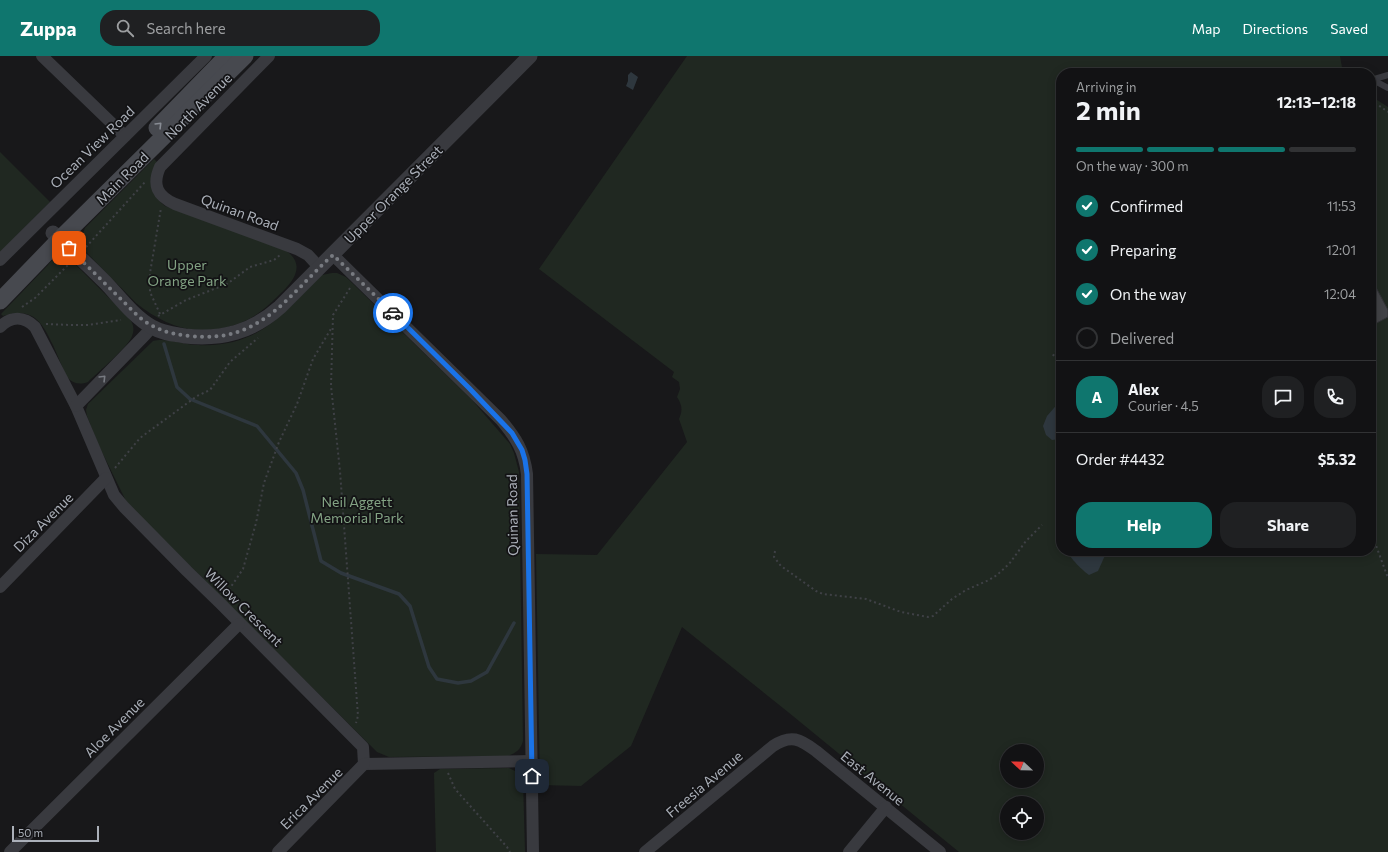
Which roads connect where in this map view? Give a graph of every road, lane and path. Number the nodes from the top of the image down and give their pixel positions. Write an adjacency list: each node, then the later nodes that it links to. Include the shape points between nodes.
1 (42, 56): 13 (street)
2 (206, 56): 13 (street, Ocean View Road)
3 (227, 56): 15 (main road, Main Road, one-way to 3)
4 (245, 56): 15 (main road, Main Road)
5 (269, 56): 14 (street, North Avenue, via 160,167 156,181)
6 (530, 56): 17 (street, Upper Orange Street)
7 (1388, 75): 8 (lane)
8 (1376, 79)
9 (1376, 82): 10 (lane)
10 (1388, 88)
11 (1376, 104): 12 (path)
12 (1388, 112)
13 (126, 136): 18 (street, Ocean View Road)
14 (161, 195): 16 (street, Quinan Road, via 181,206); 24 (path, via 150,273 150,292)
15 (56, 236): 21 (main road, Main Road); 22 (main road, Main Road); 23 (street, Upper Orange Street)
16 (290, 246): 19 (street, Quinan Road, via 308,255); 24 (path, via 274,260 250,268 227,284 186,300)
17 (333, 255): 19 (street, Upper Orange Street); 20 (street, Quinan Road)
18 (0, 260)
19 (319, 267): 24 (street, Upper Orange Street, via 272,314 244,330 221,336 195,337 168,333)
20 (355, 276): 25 (path, via 333,315); 42 (street, Quinan Road, via 501,420 522,450 527,474)
21 (0, 285)
22 (0, 301)
23 (134, 312): 24 (street, Upper Orange Street); 27 (path, via 127,320 88,325 47,323)
24 (156, 320): 31 (street, one-way to 24, via 145,335)
25 (333, 326): 38 (path, via 313,359 297,404 279,442 264,483 243,570); 40 (path, via 331,386 358,716)
26 (0, 327): 27 (street, Willow Crescent, via 9,320 19,318)
27 (35, 327): 31 (street, Willow Crescent)
28 (260, 336): 32 (path, via 230,362 210,390 197,396 140,438)
29 (1056, 351): 30 (path)
30 (1053, 356)
31 (76, 406): 32 (street, Willow Crescent)
32 (106, 478): 37 (street, Diza Avenue); 38 (street, Willow Crescent, via 124,508)
33 (1042, 525): 35 (path, via 997,575 966,590 933,616 928,617 900,612 866,599 823,594 782,566 774,557)
34 (1376, 546): 36 (path)
35 (775, 552)
36 (1388, 578)
37 (0, 587)
38 (220, 603): 39 (street, Willow Crescent)
39 (239, 624): 40 (street, Willow Crescent); 46 (street, Aloe Avenue)
40 (354, 738): 44 (street, Willow Crescent, via 363,747)
41 (782, 740): 45 (street, East Avenue, via 792,739 806,743); 50 (street, Freesia Avenue)
42 (532, 761): 43 (street); 49 (street, Quinan Road)
43 (442, 762): 44 (street); 48 (path, via 455,789)
44 (364, 764): 47 (street, Erica Avenue)
45 (886, 807): 51 (street); 52 (street, East Avenue)
46 (10, 852)
47 (278, 852)
48 (510, 852)
49 (534, 852)
50 (645, 852)
51 (849, 852)
52 (940, 852)

